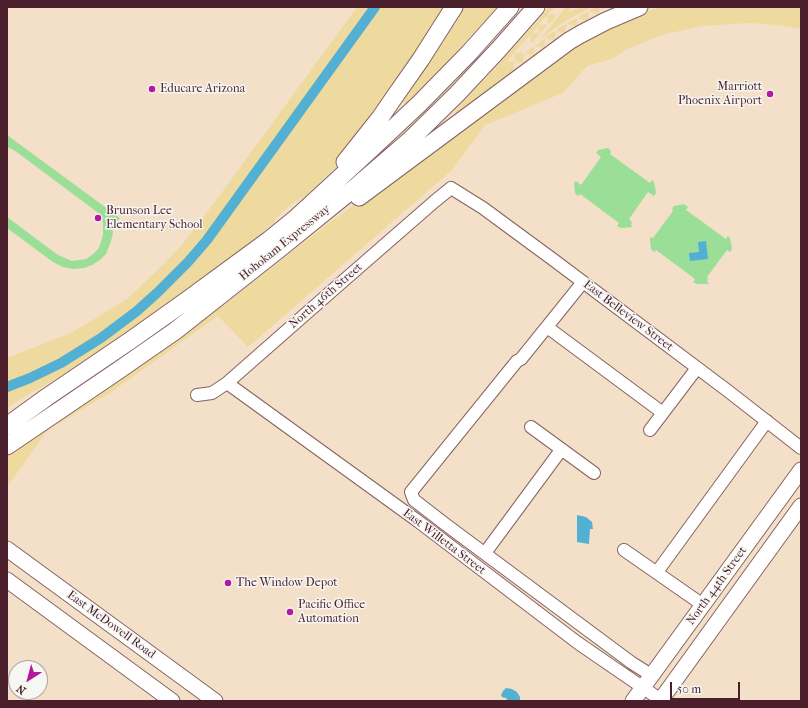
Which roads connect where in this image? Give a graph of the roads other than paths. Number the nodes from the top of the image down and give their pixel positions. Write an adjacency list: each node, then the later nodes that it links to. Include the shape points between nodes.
1 (454, 7): 6 (highway, via 393,99 344,163)
2 (510, 7): 6 (highway, Hohokam Expressway, via 444,79 335,183 269,240)
3 (536, 7): 9 (highway, Hohokam Expressway, via 457,94 409,141)
4 (639, 7): 9 (highway, via 593,27 558,49 230,296)
5 (451, 188): 7 (street, East Belleview Street, via 483,208); 11 (street, North 46th Street)
6 (214, 280): 13 (highway, Hohokam Expressway)
7 (583, 282): 8 (street); 10 (street, East Belleview Street)
8 (547, 327): 14 (street); 28 (street, via 411,492 414,500)
9 (175, 331): 20 (highway, Hohokam Expressway)
10 (697, 368): 14 (street); 16 (street, East Belleview Street)
11 (227, 383): 12 (street, North 46th Street, via 212,393); 38 (street, East Willetta Street, via 415,519 578,643)
12 (197, 396)
13 (47, 397): 15 (highway); 17 (highway, Hohokam Expressway)
14 (663, 413): 19 (street)
15 (7, 418)
16 (767, 421): 21 (street, East Belleview Street); 31 (street)
17 (7, 426)
18 (531, 427): 22 (street)
19 (650, 430)
20 (7, 446)
21 (801, 448)
22 (561, 450): 24 (street); 28 (street)
23 (801, 470): 35 (main road, North 44th Street)
24 (594, 473)
25 (801, 506): 42 (main road, North 44th Street)
26 (7, 549): 30 (main road, East McDowell Road)
27 (624, 550): 31 (street)
28 (485, 553): 38 (street, via 632,663)
29 (7, 558): 30 (main road)
30 (37, 571): 33 (main road, East McDowell Road)
31 (657, 572): 35 (street)
32 (7, 580): 34 (main road)
33 (52, 582): 34 (main road); 36 (main road, East McDowell Road)
34 (40, 604): 37 (main road)
35 (703, 605): 38 (main road, North 44th Street)
36 (127, 637): 37 (main road); 40 (main road, East McDowell Road)
37 (125, 667): 39 (main road)
38 (647, 682): 41 (main road, North 44th Street); 42 (street, East Willetta Street)
39 (172, 701)
40 (215, 701)
41 (633, 701)
42 (661, 701)

